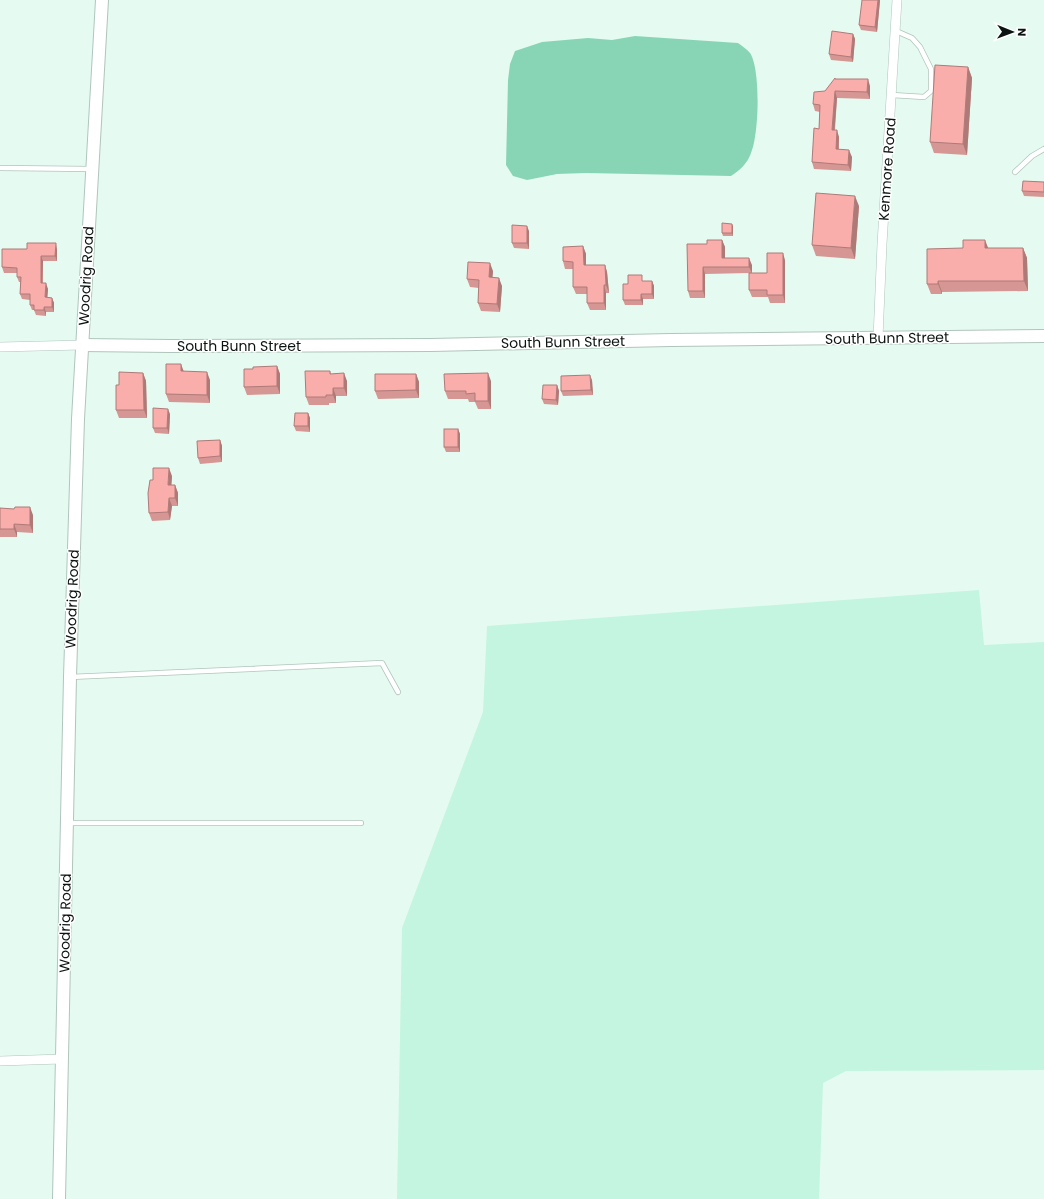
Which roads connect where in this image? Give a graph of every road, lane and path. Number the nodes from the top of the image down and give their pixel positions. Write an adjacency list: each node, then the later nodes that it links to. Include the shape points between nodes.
1 (102, 0): 7 (street, Woodrig Road)
2 (897, 0): 3 (street, Kenmore Road)
3 (896, 31): 4 (street, Kenmore Road); 4 (lane, via 912,38 920,47 931,70 932,80 931,91 924,97)
4 (892, 95): 10 (street, Kenmore Road)
5 (1044, 149): 8 (lane)
6 (0, 168): 7 (lane)
7 (92, 169): 11 (street, Woodrig Road)
8 (1015, 172)
9 (1044, 336): 10 (street, South Bunn Street)
10 (878, 338): 11 (street, South Bunn Street, via 423,345)
11 (82, 345): 12 (street); 13 (street, Woodrig Road)
12 (0, 347)
13 (70, 677): 14 (lane, via 382,663); 15 (street, Woodrig Road)
14 (398, 692)
15 (67, 823): 16 (lane); 17 (street, Woodrig Road)
16 (361, 824)
17 (62, 1059): 18 (street); 19 (street, Woodrig Road)
18 (0, 1060)
19 (59, 1199)

